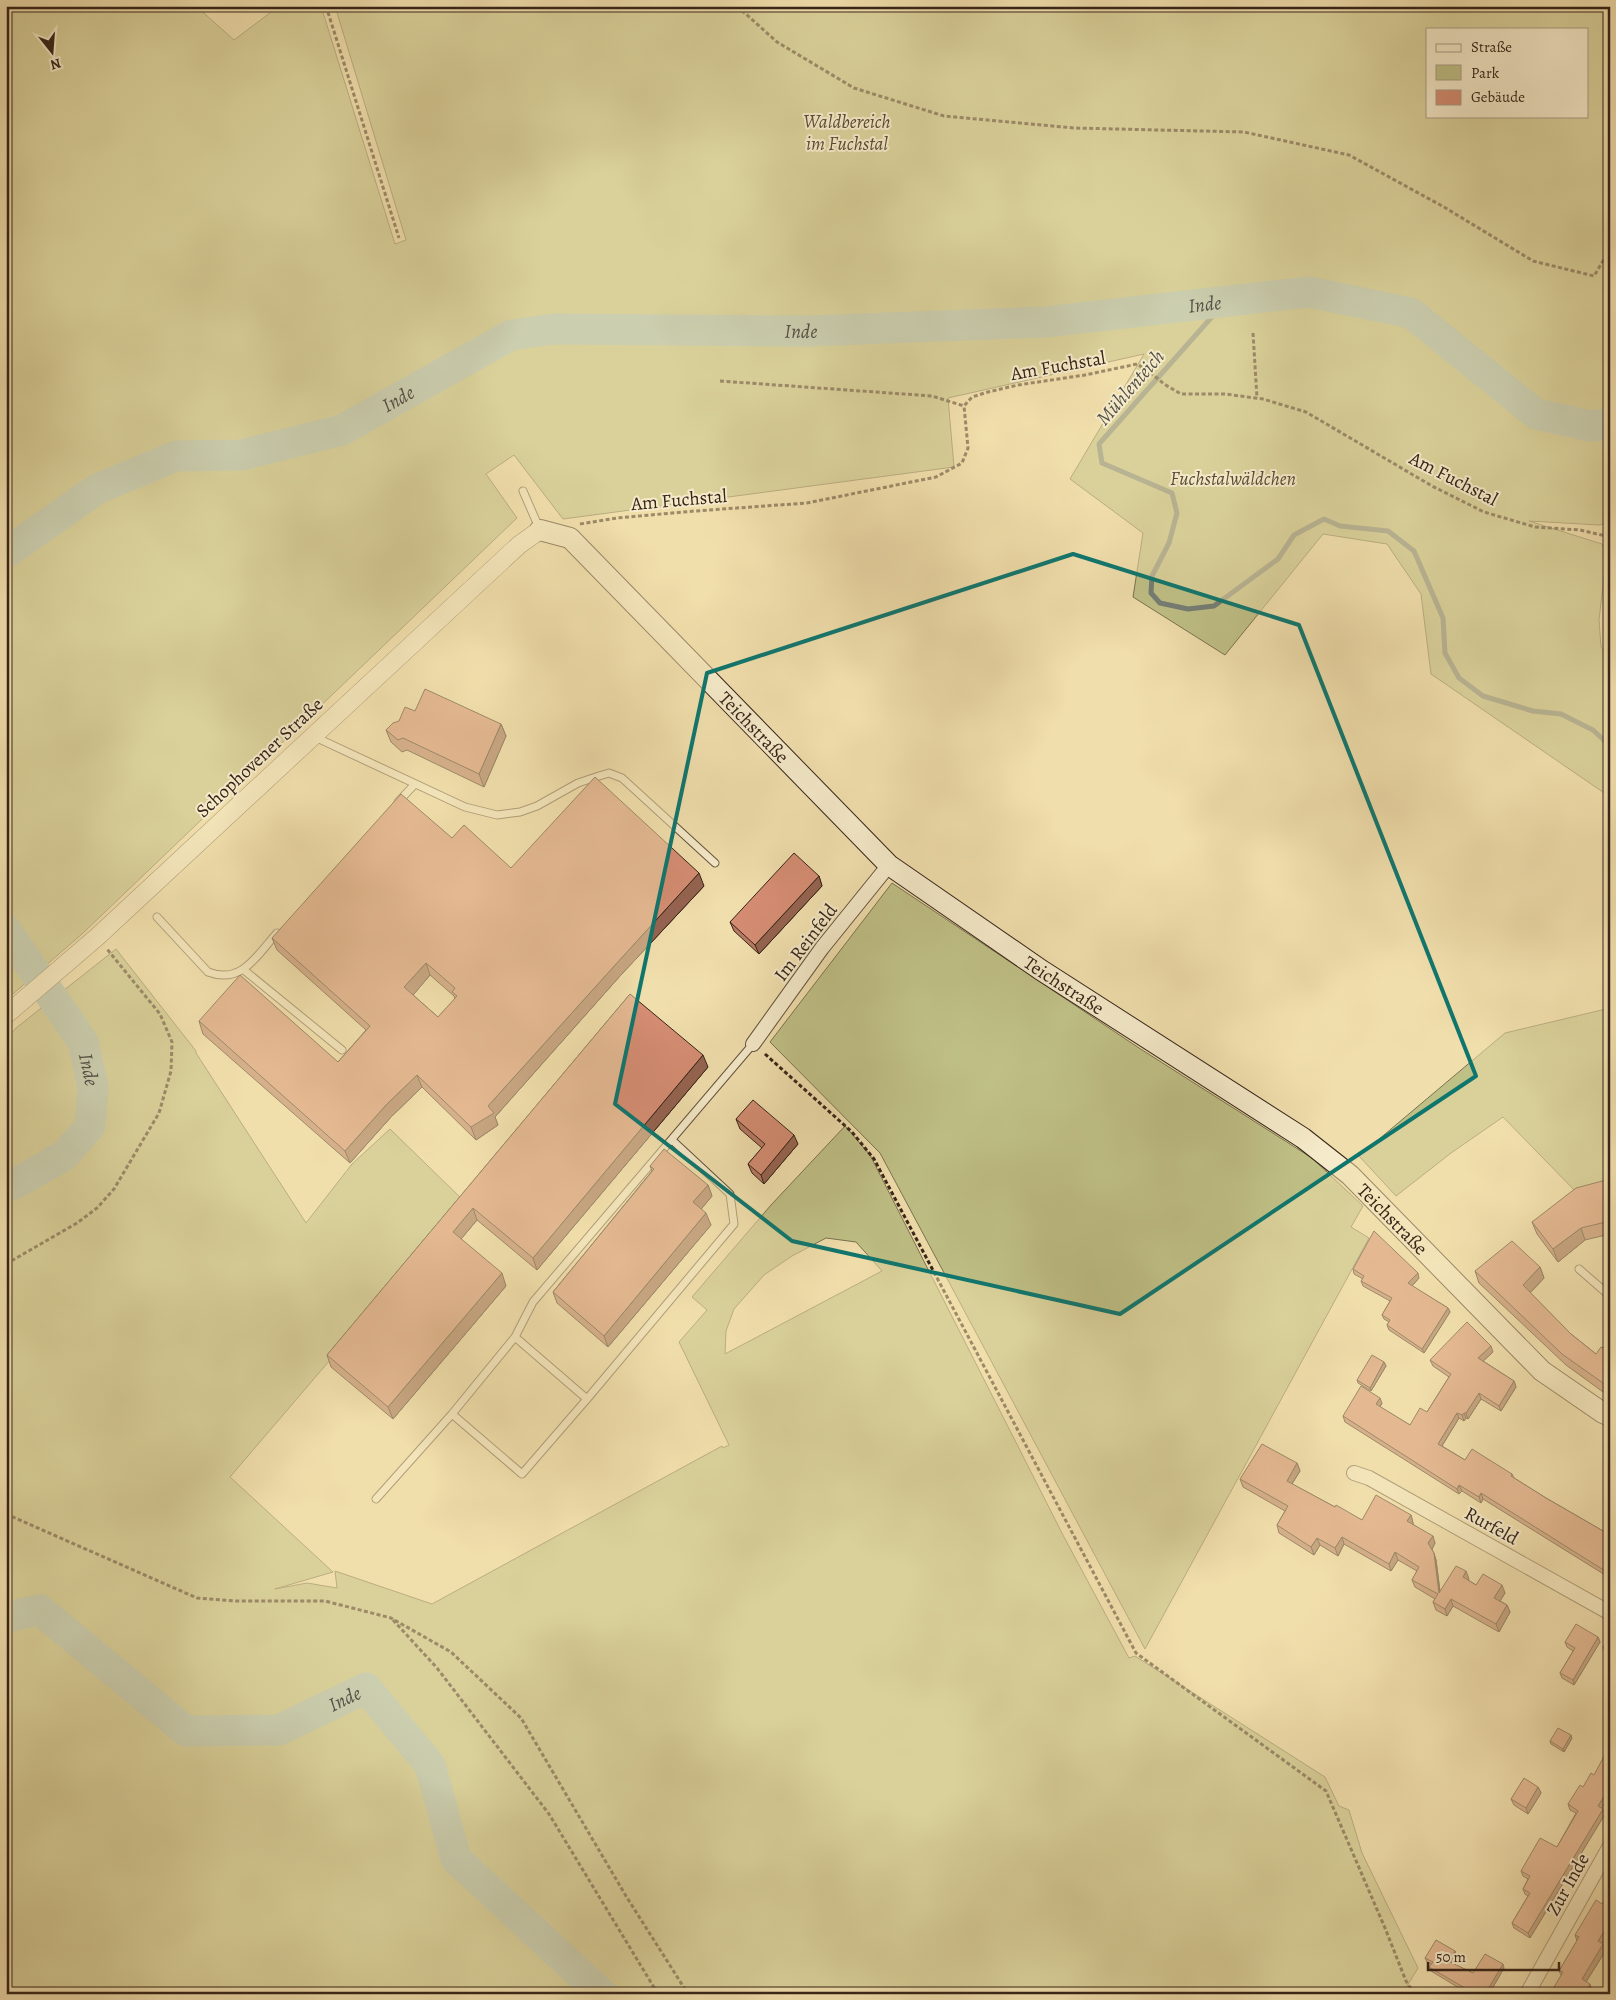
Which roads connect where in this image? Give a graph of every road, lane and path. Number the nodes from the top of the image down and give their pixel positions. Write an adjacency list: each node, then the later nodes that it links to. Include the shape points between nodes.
1 (326, 6): 3 (path)
2 (737, 6): 4 (path, via 777,42 854,88 944,116 1074,128 1244,132 1349,155 1533,261 1594,276)
3 (399, 238)
4 (1610, 249)
5 (1253, 333): 7 (path)
6 (720, 381): 8 (path, via 932,396)
7 (1257, 398): 8 (path, Am Fuchstal, via 1181,394 1137,364 1085,376 1018,385 972,397); 12 (path, Am Fuchstal, via 1306,412 1432,486 1484,512 1535,527 1580,530)
8 (964, 406): 10 (path, Am Fuchstal, via 968,448 962,463 936,477 807,503)
9 (523, 491): 11 (lane)
10 (579, 524)
11 (540, 530): 15 (street, Schophovener Straße, via 519,545); 19 (main road, Teichstraße, via 570,538)
12 (1610, 537)
13 (1610, 583): 14 (path, via 1604,622)
14 (1610, 657)
15 (313, 736): 16 (lane); 22 (street, Schophovener Straße)
16 (415, 784): 17 (lane); 18 (lane, via 465,807 497,815 537,806 578,783 609,773 622,778)
17 (395, 805)
18 (715, 863)
19 (889, 866): 25 (street, Im Reinfeld, via 822,948); 34 (main road, Teichstraße, via 1041,970 1302,1138 1350,1175 1542,1371)
20 (156, 917): 23 (lane, via 208,972 219,977)
21 (283, 927): 23 (lane)
22 (92, 941): 24 (street, Schophovener Straße); 28 (path, via 160,1014 172,1042 172,1071 159,1113 114,1189 77,1223)
23 (244, 970): 26 (lane)
24 (7, 1014)
25 (753, 1044): 27 (lane); 43 (path, via 852,1132 874,1159 1136,1653 1326,1791)
26 (342, 1050)
27 (672, 1140): 31 (lane, via 533,1302); 32 (lane, via 730,1194 734,1224)
28 (6, 1264)
29 (1579, 1269): 30 (lane)
30 (1610, 1296)
31 (515, 1338): 32 (lane); 33 (lane)
32 (587, 1399): 33 (lane, via 522,1474)
33 (452, 1414): 36 (lane)
34 (1610, 1416)
35 (1354, 1473): 38 (street, Rurfeld, via 1369,1478)
36 (376, 1499)
37 (6, 1514): 39 (path, via 197,1598 325,1601)
38 (1610, 1613)
39 (390, 1618): 41 (path, via 437,1668 549,1814); 42 (path, via 452,1652 521,1718)
40 (1608, 1852): 44 (street, Zur Inde)
41 (658, 1994)
42 (688, 1994)
43 (1414, 1994)
44 (1527, 1994)

